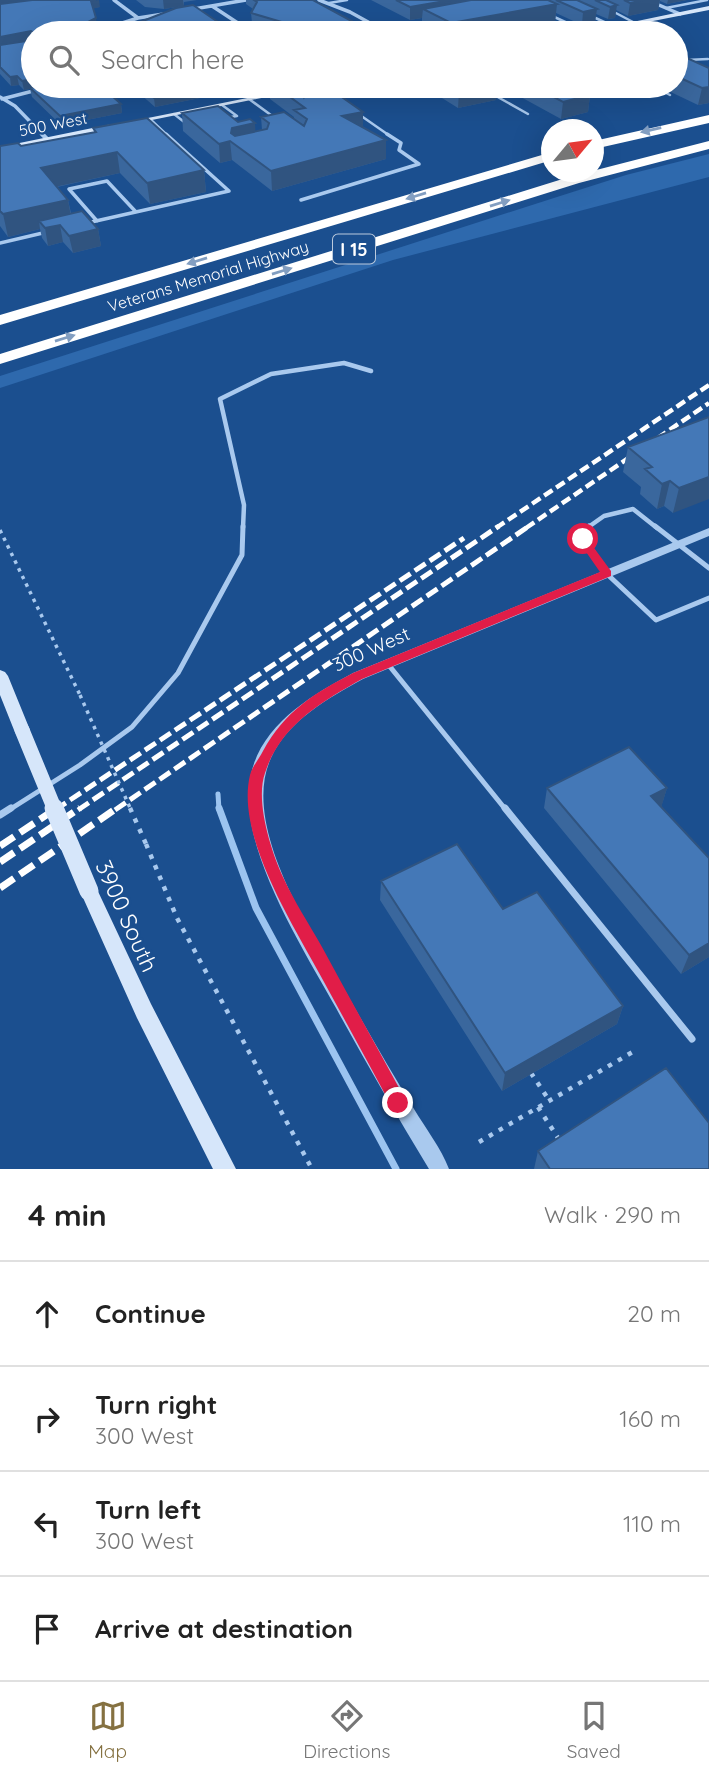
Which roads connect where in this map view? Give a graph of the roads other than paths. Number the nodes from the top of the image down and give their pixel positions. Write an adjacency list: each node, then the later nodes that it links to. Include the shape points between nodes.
1 (114, 0): 17 (street)
2 (246, 0): 8 (street)
3 (319, 0): 7 (street)
4 (347, 0): 7 (lane)
5 (647, 0): 9 (street)
6 (707, 0): 9 (lane)
7 (329, 3): 20 (street)
8 (212, 6): 11 (street); 19 (street)
9 (666, 8): 15 (street)
10 (709, 8): 15 (main road)
11 (188, 10)
12 (579, 10): 22 (lane)
13 (611, 11): 23 (lane)
14 (175, 12): 17 (street)
15 (680, 14): 24 (main road)
16 (549, 15): 21 (lane)
17 (138, 18): 18 (street)
18 (129, 21)
19 (235, 21)
20 (364, 21)
21 (562, 21)
22 (602, 21)
23 (631, 21)
24 (645, 21)
25 (708, 59): 26 (lane)
26 (688, 60)
27 (21, 94): 28 (street)
28 (1, 98): 45 (street, via 16,106)
29 (255, 98): 31 (main road, 500 West)
30 (499, 98): 35 (lane)
31 (249, 99): 32 (main road, 500 West); 42 (lane)
32 (222, 105): 34 (main road, 500 West); 36 (lane, via 237,116)
33 (357, 113): 50 (lane, via 401,143 399,150 419,164)
34 (174, 114): 37 (main road, 500 West); 40 (lane, via 188,125)
35 (528, 114)
36 (231, 117): 38 (lane); 41 (lane)
37 (150, 119): 43 (lane); 45 (main road, 500 West)
38 (220, 119)
39 (709, 119): 46 (highway, one-way to 46)
40 (199, 123)
41 (240, 124)
42 (285, 126)
43 (163, 131): 44 (lane); 51 (lane, via 229,191)
44 (149, 134)
45 (47, 139): 48 (main road, 500 West)
46 (604, 143)
47 (709, 145): 57 (highway, Veterans Memorial Highway / I 15, one-way to 47, via 574,180)
48 (0, 149)
49 (541, 159): 56 (highway, Veterans Memorial Highway / I 15, one-way to 56)
50 (300, 200)
51 (136, 212): 52 (lane); 52 (lane, via 107,181 69,190)
52 (97, 221): 53 (lane)
53 (85, 224)
54 (48, 232): 55 (lane)
55 (0, 243)
56 (0, 320)
57 (0, 359)
58 (371, 371): 66 (lane, via 344,363 271,374 220,399 244,505 242,555 178,673 132,727)
59 (709, 532): 60 (street, 300 West)
60 (681, 544): 61 (lane); 62 (street, 300 West); 62 (lane, via 637,510 625,509 583,531 583,539)
61 (709, 568)
62 (607, 574): 63 (lane, via 656,620); 64 (street, 300 West)
63 (709, 598)
64 (387, 663): 67 (lane); 69 (street, 300 West, via 323,695 294,717 274,741 257,774 256,798 260,831 282,890 398,1103)
65 (0, 676): 68 (main road, 3900 South, bridge, via 89,891)
66 (0, 815)
67 (692, 1039)
68 (225, 1169)
69 (440, 1169)

